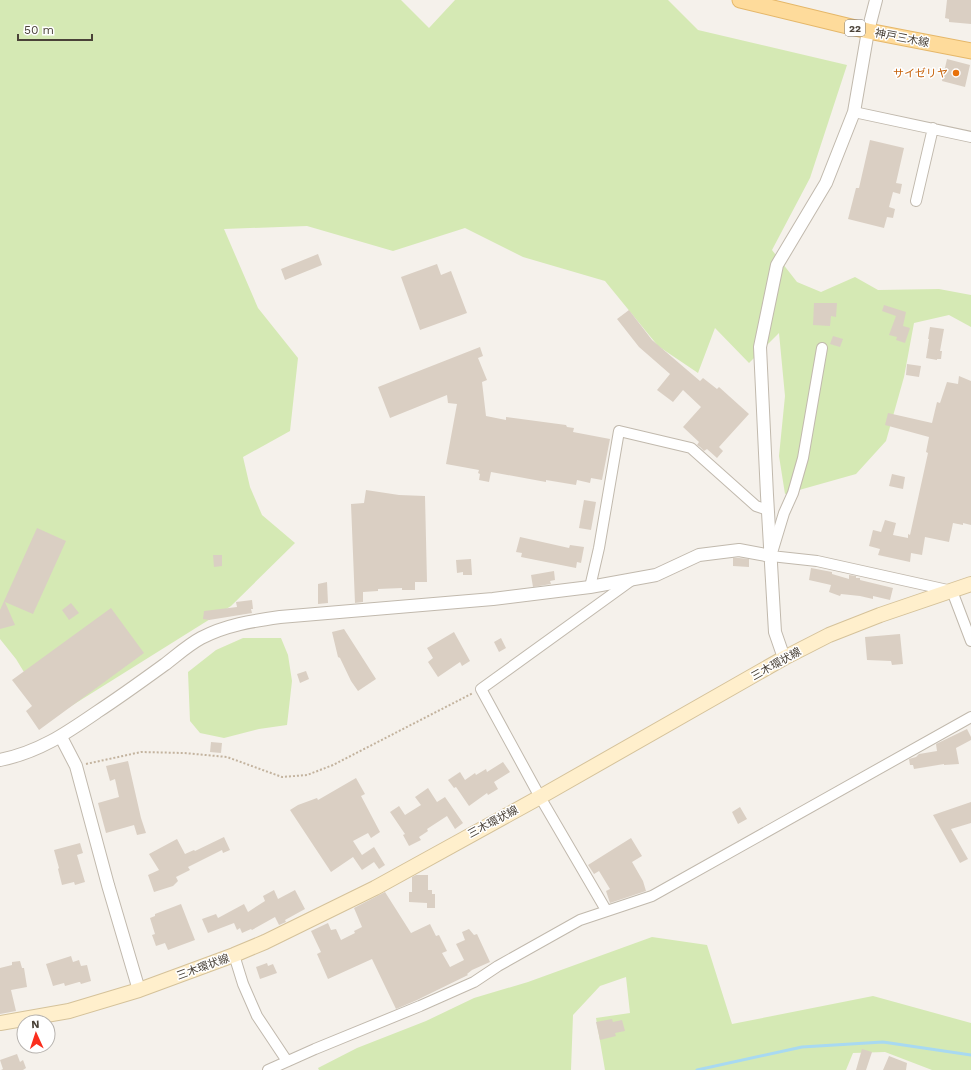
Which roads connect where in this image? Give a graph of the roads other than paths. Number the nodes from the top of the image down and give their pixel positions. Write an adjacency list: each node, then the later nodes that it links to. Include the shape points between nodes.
1 (740, 0): 3 (main road, 神戸三木線 / 22)
2 (876, 0): 3 (street)
3 (868, 32): 4 (main road, 神戸三木線 / 22); 5 (street)
4 (971, 51)
5 (854, 112): 6 (street); 10 (street, via 826,183 777,265 760,346)
6 (934, 128): 7 (street); 8 (street)
7 (971, 137)
8 (916, 201)
9 (822, 348): 11 (street, via 803,458)
10 (768, 510): 11 (street); 14 (street, via 756,506 691,448 620,430)
11 (771, 556): 12 (street, via 739,550 699,555 656,575); 15 (street, via 817,561); 17 (street, via 775,632)
12 (632, 580): 14 (street); 21 (street, via 481,689)
13 (971, 584): 15 (main road, 三木環状線)
14 (590, 587): 19 (street, via 493,599 280,617 248,621 223,628 200,639)
15 (952, 591): 16 (street); 17 (main road, 三木環状線, via 829,635)
16 (971, 641)
17 (784, 658): 21 (main road, 三木環状線)
18 (971, 717): 22 (street, via 652,896)
19 (61, 737): 20 (street, via 18,757); 24 (street, via 76,766)
20 (0, 760)
21 (540, 797): 22 (street); 23 (main road, 三木環状線, via 375,888)
22 (606, 910): 26 (street, via 580,920 474,982)
23 (234, 955): 24 (main road, 三木環状線); 26 (street, via 257,1016)
24 (139, 990): 25 (main road, 三木環状線, via 70,1011)
25 (0, 1023)
26 (287, 1061): 27 (street)
27 (268, 1070)

